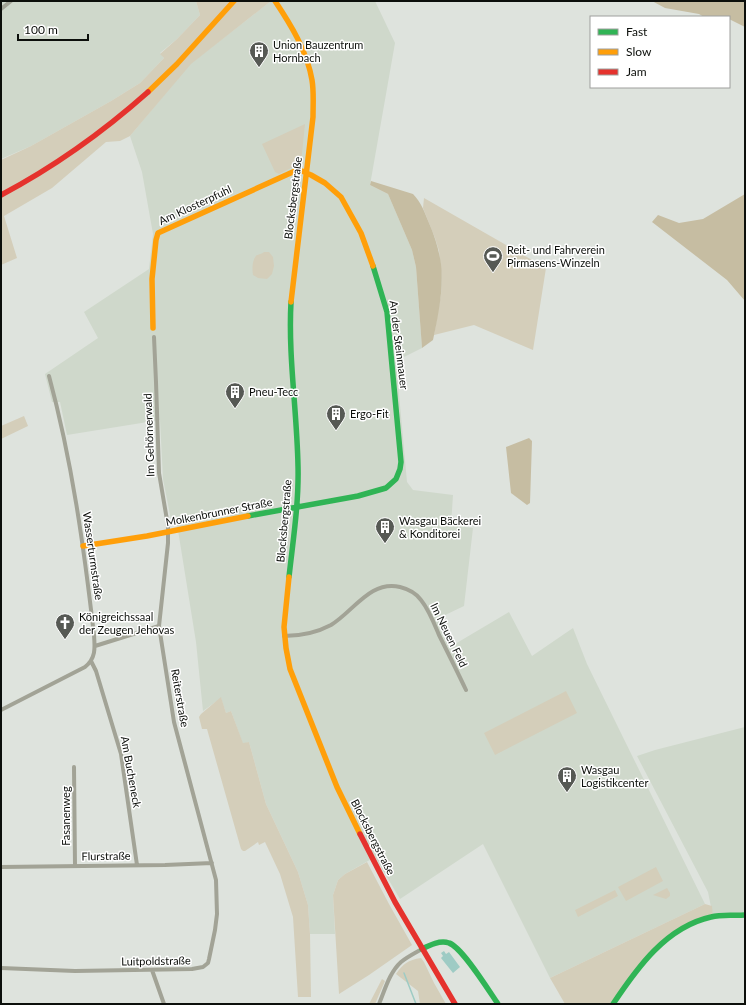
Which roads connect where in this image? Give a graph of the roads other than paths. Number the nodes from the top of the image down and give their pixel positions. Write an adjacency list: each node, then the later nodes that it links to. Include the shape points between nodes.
1 (11, 1): 5 (street)
2 (228, 1): 6 (main road)
3 (234, 1): 6 (main road)
4 (275, 1): 7 (main road, Blocksbergstraße, via 300,43 312,82 313,117)
5 (1, 9)
6 (206, 31): 8 (main road, via 162,79 107,126 64,157)
7 (306, 173): 9 (main road, Am Klosterpfuhl, via 299,170 292,172 158,233 152,279); 12 (main road, An der Steinmauer, via 325,183 341,197 361,234 377,277 387,312 401,462); 13 (main road, Blocksbergstraße, via 290,317 299,483)
8 (1, 195)
9 (152, 328)
10 (154, 337): 14 (street, Im Gehörnerwald, via 159,473)
11 (49, 376): 15 (street, Wasserturmstraße, via 66,445)
12 (399, 475): 13 (main road, Molkenbrunner Straße, via 386,488 374,492)
13 (297, 507): 14 (main road, Molkenbrunner Straße); 17 (main road, Blocksbergstraße)
14 (168, 532): 15 (main road, Molkenbrunner Straße); 16 (street, Reiterstraße)
15 (83, 546): 18 (street, Wasserturmstraße)
16 (159, 626): 18 (street); 23 (street, Reiterstraße, via 174,722)
17 (284, 636): 20 (street, Im Neuen Feld, via 305,635 322,629 338,620 373,590 388,586 402,588 417,595 427,608); 28 (main road, Blocksbergstraße, via 290,668 337,787 381,876)
18 (95, 646): 19 (street, Wasserturmstraße)
19 (91, 661): 21 (street, via 85,667); 24 (street, Am Bucheneck, via 121,754)
20 (466, 690)
21 (1, 710)
22 (74, 767): 25 (street, Fasanenweg)
23 (212, 863): 24 (street, Flurstraße); 30 (street, Luitpoldstraße, via 216,880 217,914 208,962 196,969)
24 (137, 865): 25 (street, Flurstraße)
25 (75, 866): 26 (street, Flurstraße)
26 (1, 867)
27 (745, 915): 35 (main road, via 713,917 694,922 674,934 655,949 640,966)
28 (422, 949): 32 (street, via 398,965); 33 (main road, Blocksbergstraße); 34 (main road, via 442,942 451,943 463,954)
29 (1, 968): 30 (street, Luitpoldstraße, via 75,971)
30 (152, 970): 31 (street)
31 (164, 1004)
32 (379, 1004)
33 (455, 1004)
34 (498, 1004)
35 (613, 1004)

